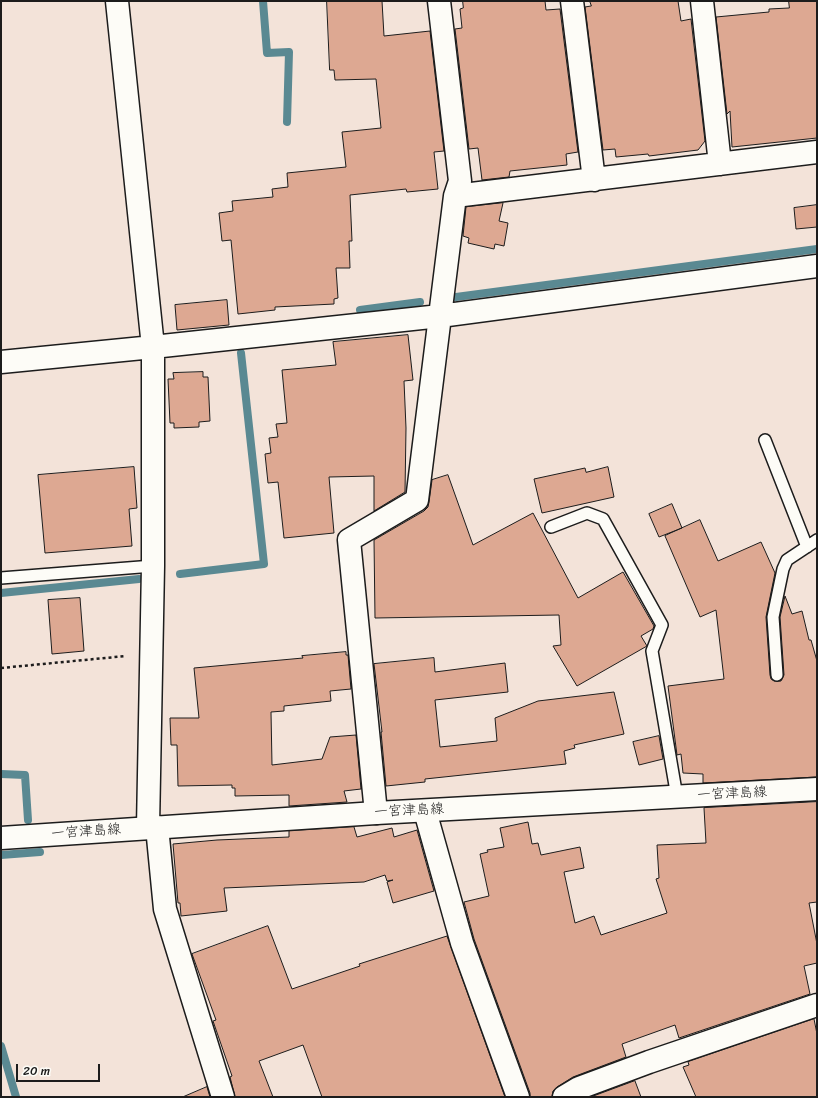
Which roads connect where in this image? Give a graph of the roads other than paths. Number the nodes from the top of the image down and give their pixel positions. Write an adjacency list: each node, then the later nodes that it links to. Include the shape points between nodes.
1 (116, 1): 11 (street)
2 (438, 1): 8 (street, via 460,181)
3 (572, 1): 7 (street)
4 (702, 1): 6 (street)
5 (817, 152): 6 (street)
6 (720, 164): 7 (street)
7 (594, 180): 8 (street)
8 (455, 196): 10 (street)
9 (817, 266): 10 (street)
10 (440, 316): 11 (street); 23 (street, via 417,500 349,540)
11 (153, 347): 12 (street); 17 (street)
12 (1, 362)
13 (764, 440): 16 (lane)
14 (551, 527): 21 (lane, via 587,513 603,519 662,625 652,650)
15 (817, 540): 16 (lane)
16 (807, 547): 19 (lane, via 787,560 783,569 773,617)
17 (153, 566): 18 (lane); 24 (street)
18 (1, 578)
19 (776, 675)
20 (817, 789): 21 (street, 一宮津島線)
21 (677, 797): 22 (street, 一宮津島線)
22 (425, 811): 23 (street, 一宮津島線); 28 (street, via 462,943)
23 (376, 813): 24 (street, 一宮津島線)
24 (153, 827): 25 (street, 一宮津島線); 27 (street, via 165,909)
25 (1, 838)
26 (817, 1005): 29 (street, via 649,1062 579,1088)
27 (224, 1097)
28 (518, 1097)
29 (564, 1097)

